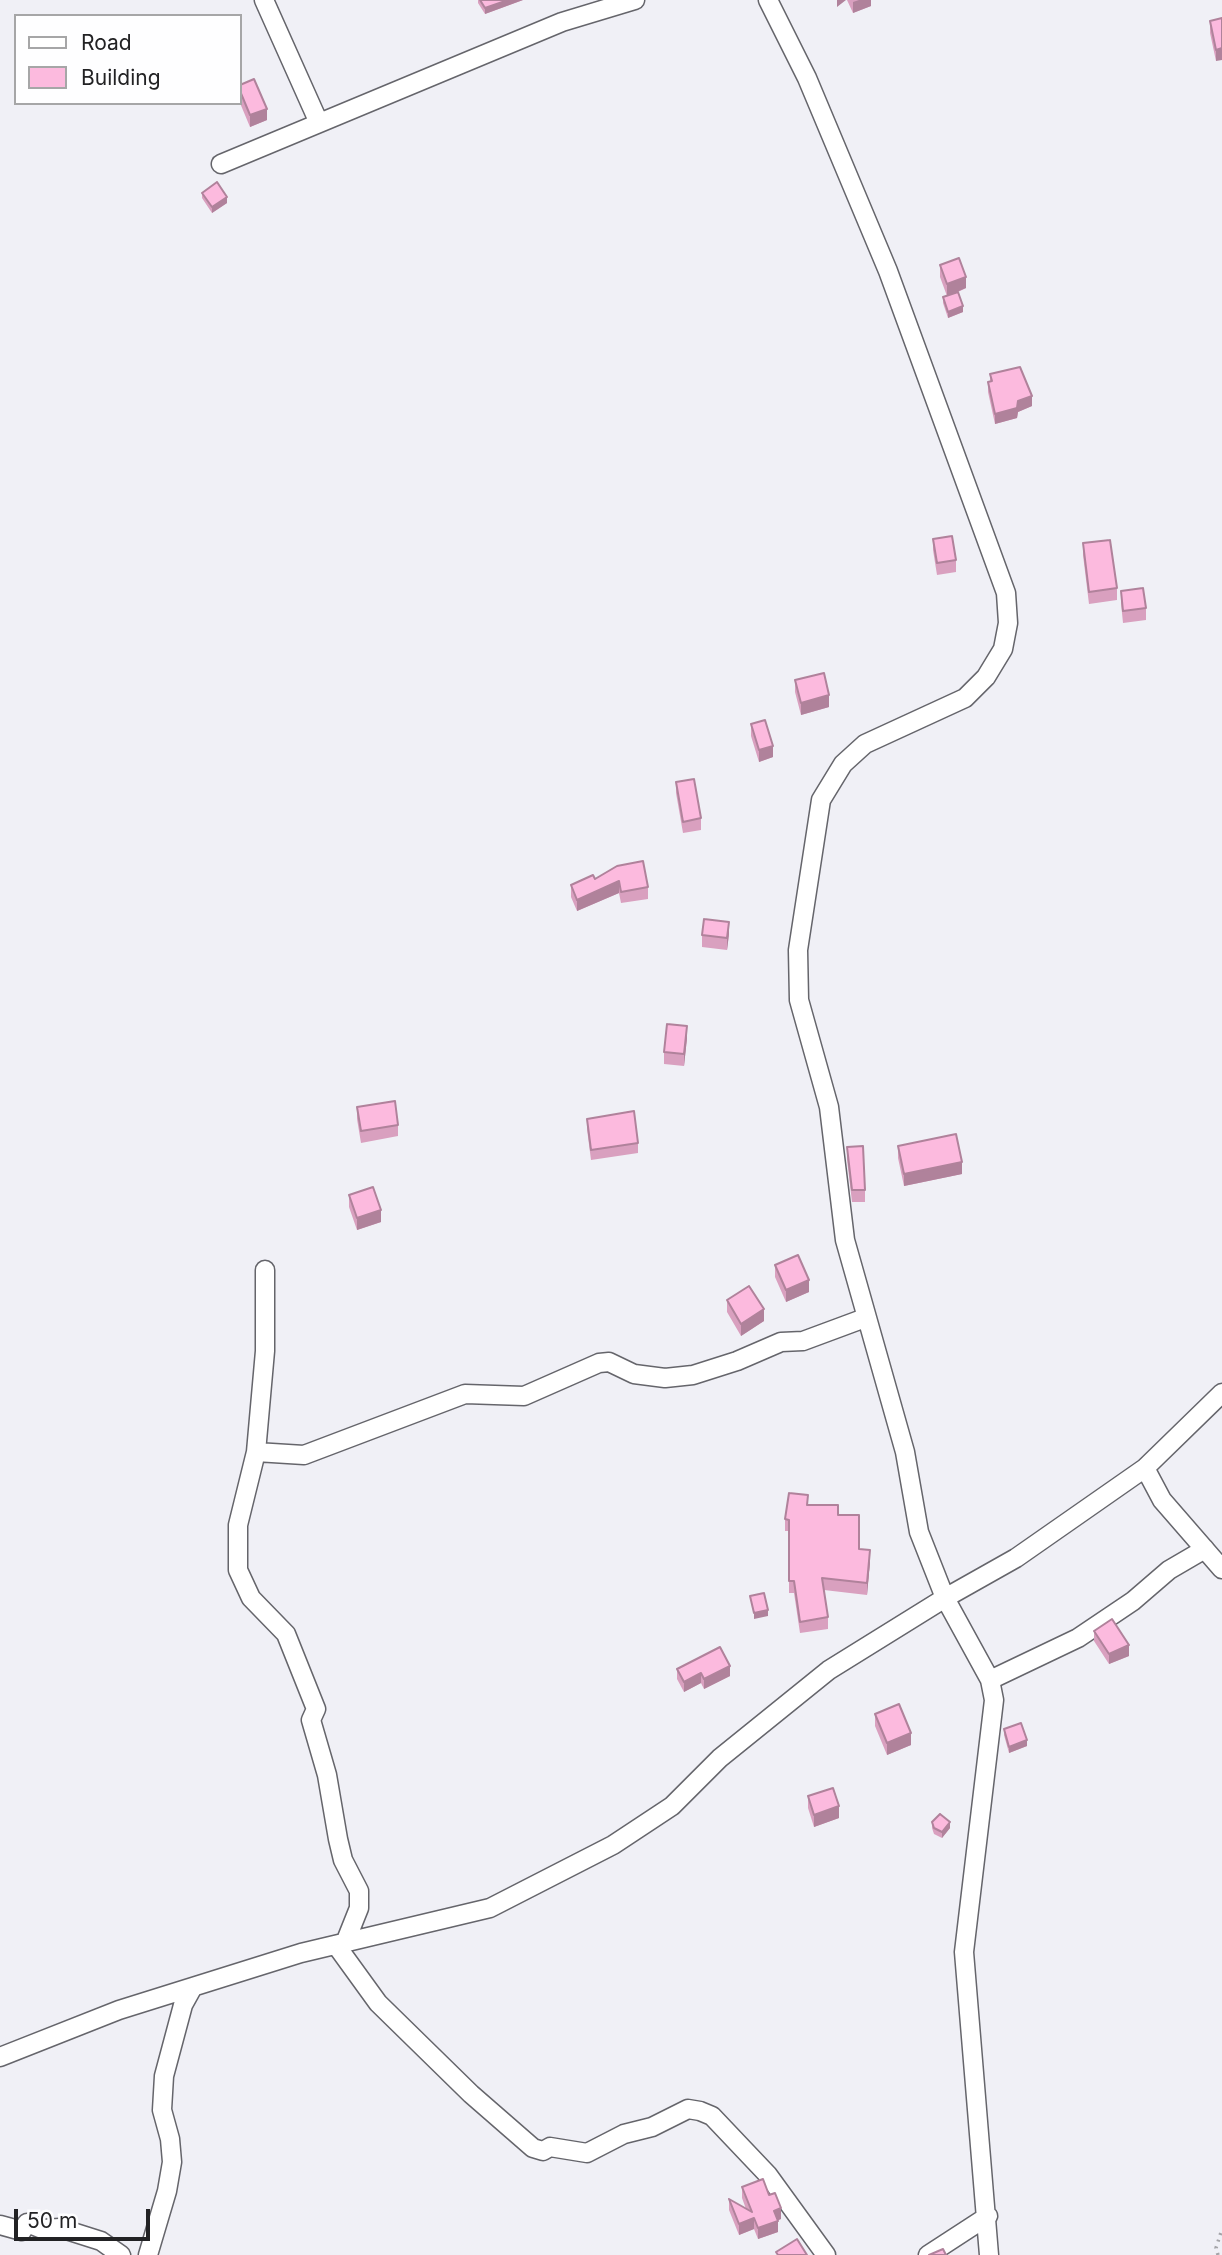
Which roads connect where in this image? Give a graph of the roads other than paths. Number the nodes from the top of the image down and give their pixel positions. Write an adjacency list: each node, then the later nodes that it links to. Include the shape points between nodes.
1 (264, 0): 4 (street)
2 (635, 0): 4 (street, via 562,22)
3 (768, 0): 7 (street, via 807,78 888,271 1006,593 1003,649 986,677 965,698 865,744 843,764 821,800 798,950 799,1000 829,1107 845,1240)
4 (319, 123): 5 (street)
5 (221, 164)
6 (265, 1270): 9 (street, via 265,1351)
7 (865, 1318): 9 (street, via 803,1341 781,1342 693,1375 634,1374 610,1362 599,1363 524,1396 465,1394 304,1455); 13 (street, via 905,1452 919,1532)
8 (1222, 1393): 10 (street)
9 (256, 1452): 15 (street, via 238,1525 238,1570 251,1598 286,1634 316,1709 311,1720 338,1839 359,1891 359,1908)
10 (1145, 1468): 11 (street, via 1162,1500); 13 (street, via 1016,1558)
11 (1206, 1549): 12 (street); 14 (street, via 1169,1570 1133,1601 1077,1638)
12 (1222, 1569)
13 (945, 1598): 14 (street); 15 (street, via 829,1670 720,1758 672,1806 613,1845 490,1908)
14 (990, 1680): 18 (street, via 994,1700 964,1952)
15 (341, 1944): 16 (street); 22 (street, via 378,2003 533,2148 587,2153 688,2109 700,2111 712,2116 768,2175)
16 (193, 1987): 17 (street, via 119,2010); 21 (street, via 183,2005 164,2076 162,2110 172,2162)
17 (0, 2057)
18 (988, 2216): 23 (street); 24 (street)
19 (0, 2225): 20 (street, via 22,2231 27,2223 42,2229 60,2228 101,2241)
20 (121, 2255)
21 (148, 2255)
22 (826, 2255)
23 (928, 2255)
24 (989, 2255)

